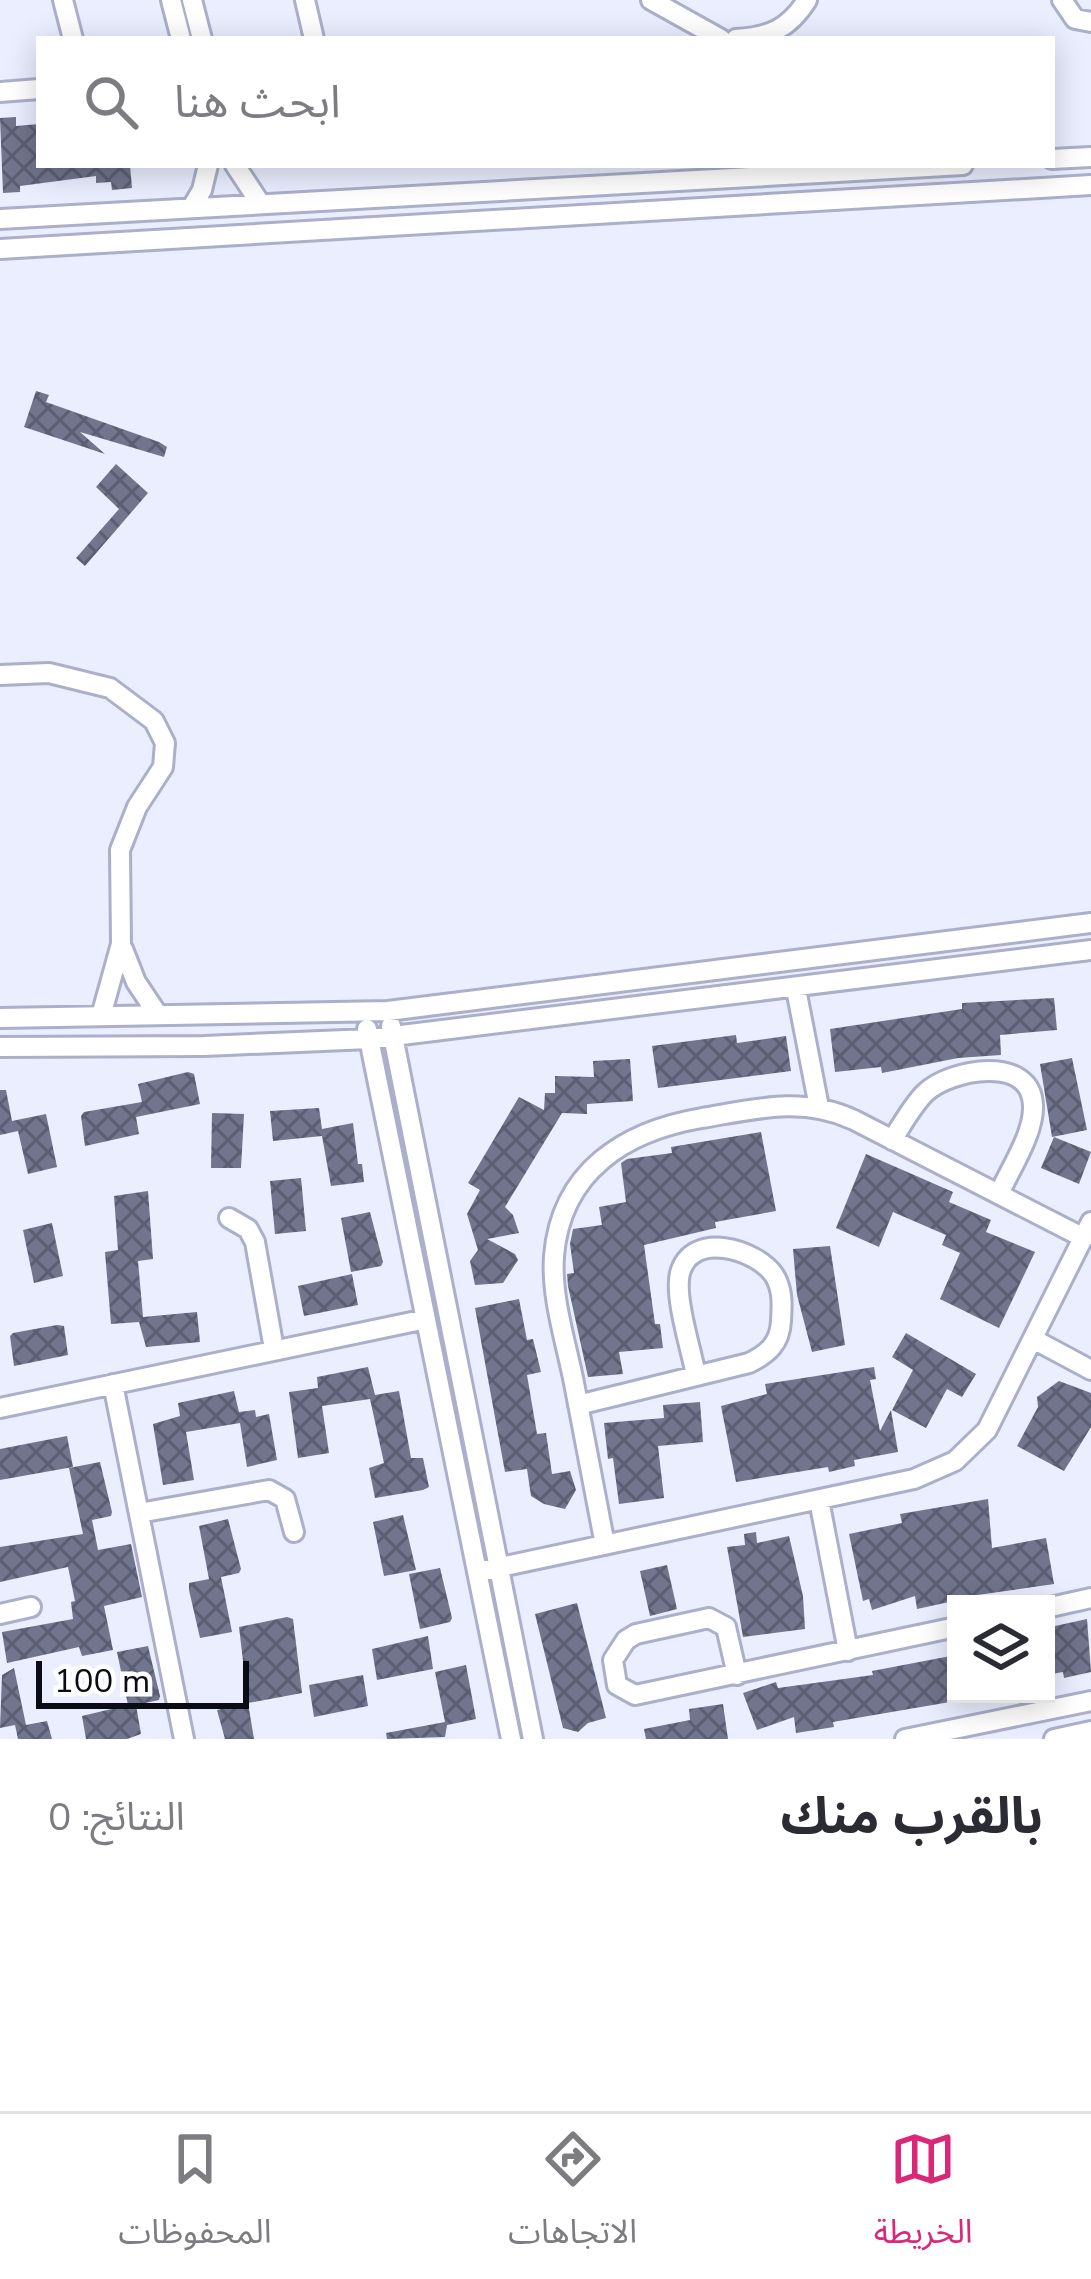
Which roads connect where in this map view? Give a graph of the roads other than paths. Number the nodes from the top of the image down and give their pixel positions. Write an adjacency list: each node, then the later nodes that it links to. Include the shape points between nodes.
1 (63, 0): 9 (street)
2 (171, 0): 10 (street)
3 (192, 0): 11 (street)
4 (304, 0): 12 (street)
5 (651, 0): 13 (street)
6 (807, 0): 14 (street)
7 (1062, 0): 8 (street, via 1075,19)
8 (1091, 22)
9 (73, 36)
10 (180, 36)
11 (201, 36)
12 (313, 36)
13 (716, 36)
14 (766, 36)
15 (36, 89): 16 (street)
16 (0, 92)
17 (1091, 157): 18 (street)
18 (1055, 159)
19 (207, 168): 28 (street)
20 (237, 168): 27 (street)
21 (910, 168): 22 (street)
22 (876, 170): 23 (street); 25 (street, via 871,185)
23 (839, 171): 26 (street); 27 (street)
24 (1091, 185): 25 (street)
25 (879, 200): 26 (street)
26 (842, 201): 30 (street)
27 (260, 203): 28 (street)
28 (192, 207): 29 (street)
29 (0, 219)
30 (0, 249)
31 (0, 675): 33 (street, via 90,681 127,698 161,731 163,767 120,850)
32 (1091, 923): 36 (street)
33 (122, 944): 38 (street); 39 (street)
34 (1091, 950): 35 (street)
35 (796, 988): 41 (street); 44 (street)
36 (388, 1011): 37 (street); 41 (street)
37 (363, 1013): 39 (street); 42 (street)
38 (101, 1016): 39 (street); 40 (street)
39 (158, 1016)
40 (0, 1018)
41 (393, 1037): 42 (street); 61 (street)
42 (369, 1039): 43 (street); 49 (street)
43 (0, 1047)
44 (819, 1107): 45 (street); 55 (street, via 663,1125 619,1145 581,1182 554,1256)
45 (892, 1140): 46 (street); 46 (street, via 925,1092 943,1082 1013,1075 1029,1089 1034,1110)
46 (999, 1195): 48 (street)
47 (229, 1218): 51 (street, via 255,1242)
48 (1087, 1230): 50 (street)
49 (426, 1319): 51 (street); 62 (street)
50 (1033, 1339): 52 (street); 57 (street, via 987,1430 955,1461 914,1479)
51 (274, 1349): 54 (street)
52 (1091, 1370)
53 (696, 1376): 53 (street, via 679,1289 685,1262 717,1246 760,1261 779,1286 781,1329 764,1356); 55 (street)
54 (112, 1384): 56 (street); 58 (street)
55 (578, 1405): 60 (street)
56 (0, 1408)
57 (819, 1499): 60 (street); 68 (street)
58 (139, 1513): 59 (street, via 269,1490 285,1499); 72 (street)
59 (294, 1532)
60 (605, 1545): 61 (street)
61 (500, 1568): 62 (street); 74 (street)
62 (477, 1572): 73 (street)
63 (1091, 1598): 64 (street)
64 (1055, 1605)
65 (31, 1607): 66 (street)
66 (0, 1614)
67 (947, 1629): 68 (street)
68 (848, 1651): 69 (street)
69 (737, 1675): 69 (street, via 726,1627 709,1618 636,1634 613,1660 616,1684 635,1695)
70 (1091, 1701): 75 (street)
71 (1091, 1732): 76 (street)
72 (184, 1739)
73 (511, 1739)
74 (533, 1739)
75 (905, 1739)
76 (1054, 1739)

